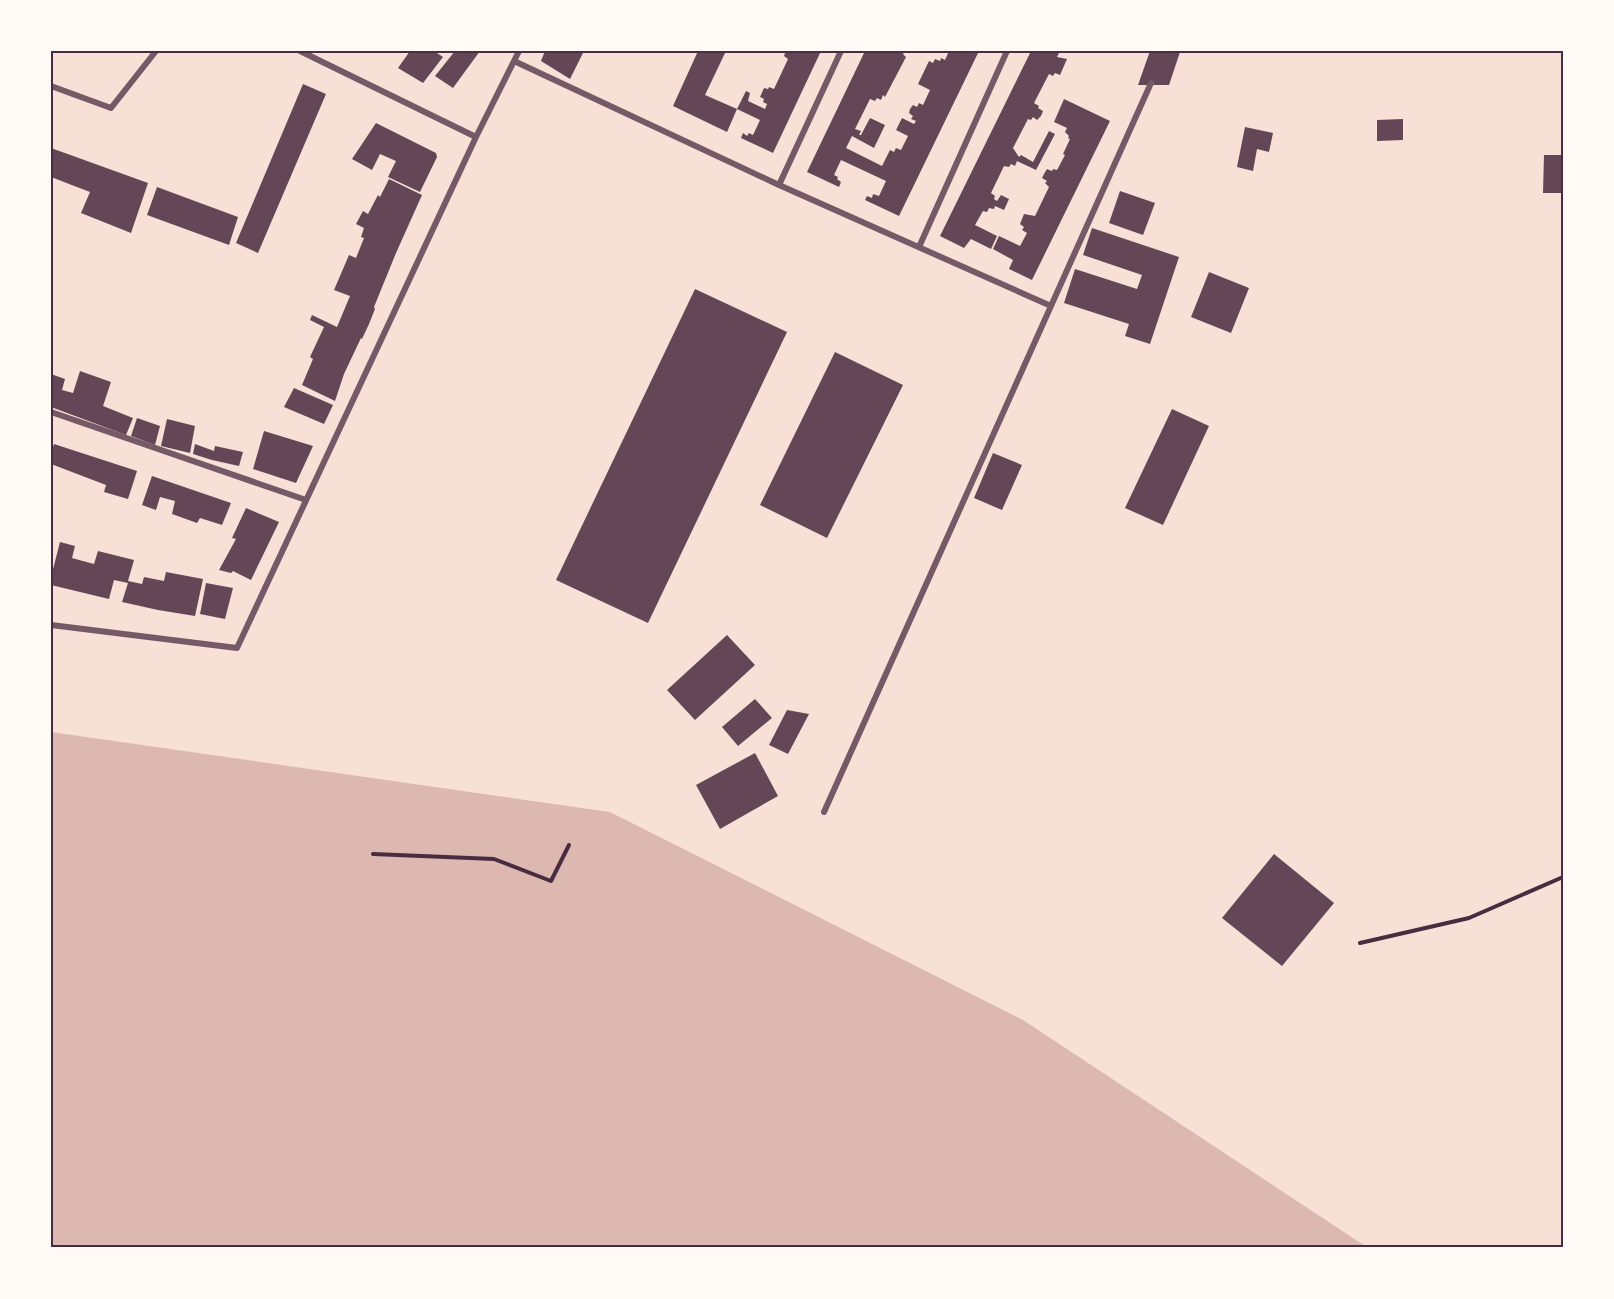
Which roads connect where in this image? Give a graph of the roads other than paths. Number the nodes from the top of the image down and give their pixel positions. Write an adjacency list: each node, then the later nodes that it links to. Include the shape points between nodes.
1 (156, 51): 8 (street, via 111,108)
2 (300, 51): 9 (street)
3 (519, 51): 6 (street)
4 (841, 51): 10 (street)
5 (1008, 51): 11 (street)
6 (514, 61): 9 (street); 10 (street)
7 (1151, 83): 12 (street)
8 (51, 86)
9 (476, 137): 14 (street)
10 (779, 185): 11 (street)
11 (919, 247): 12 (street)
12 (1051, 306): 16 (street)
13 (51, 412): 14 (street)
14 (306, 500): 15 (street, via 237,648)
15 (51, 625)
16 (824, 812)

